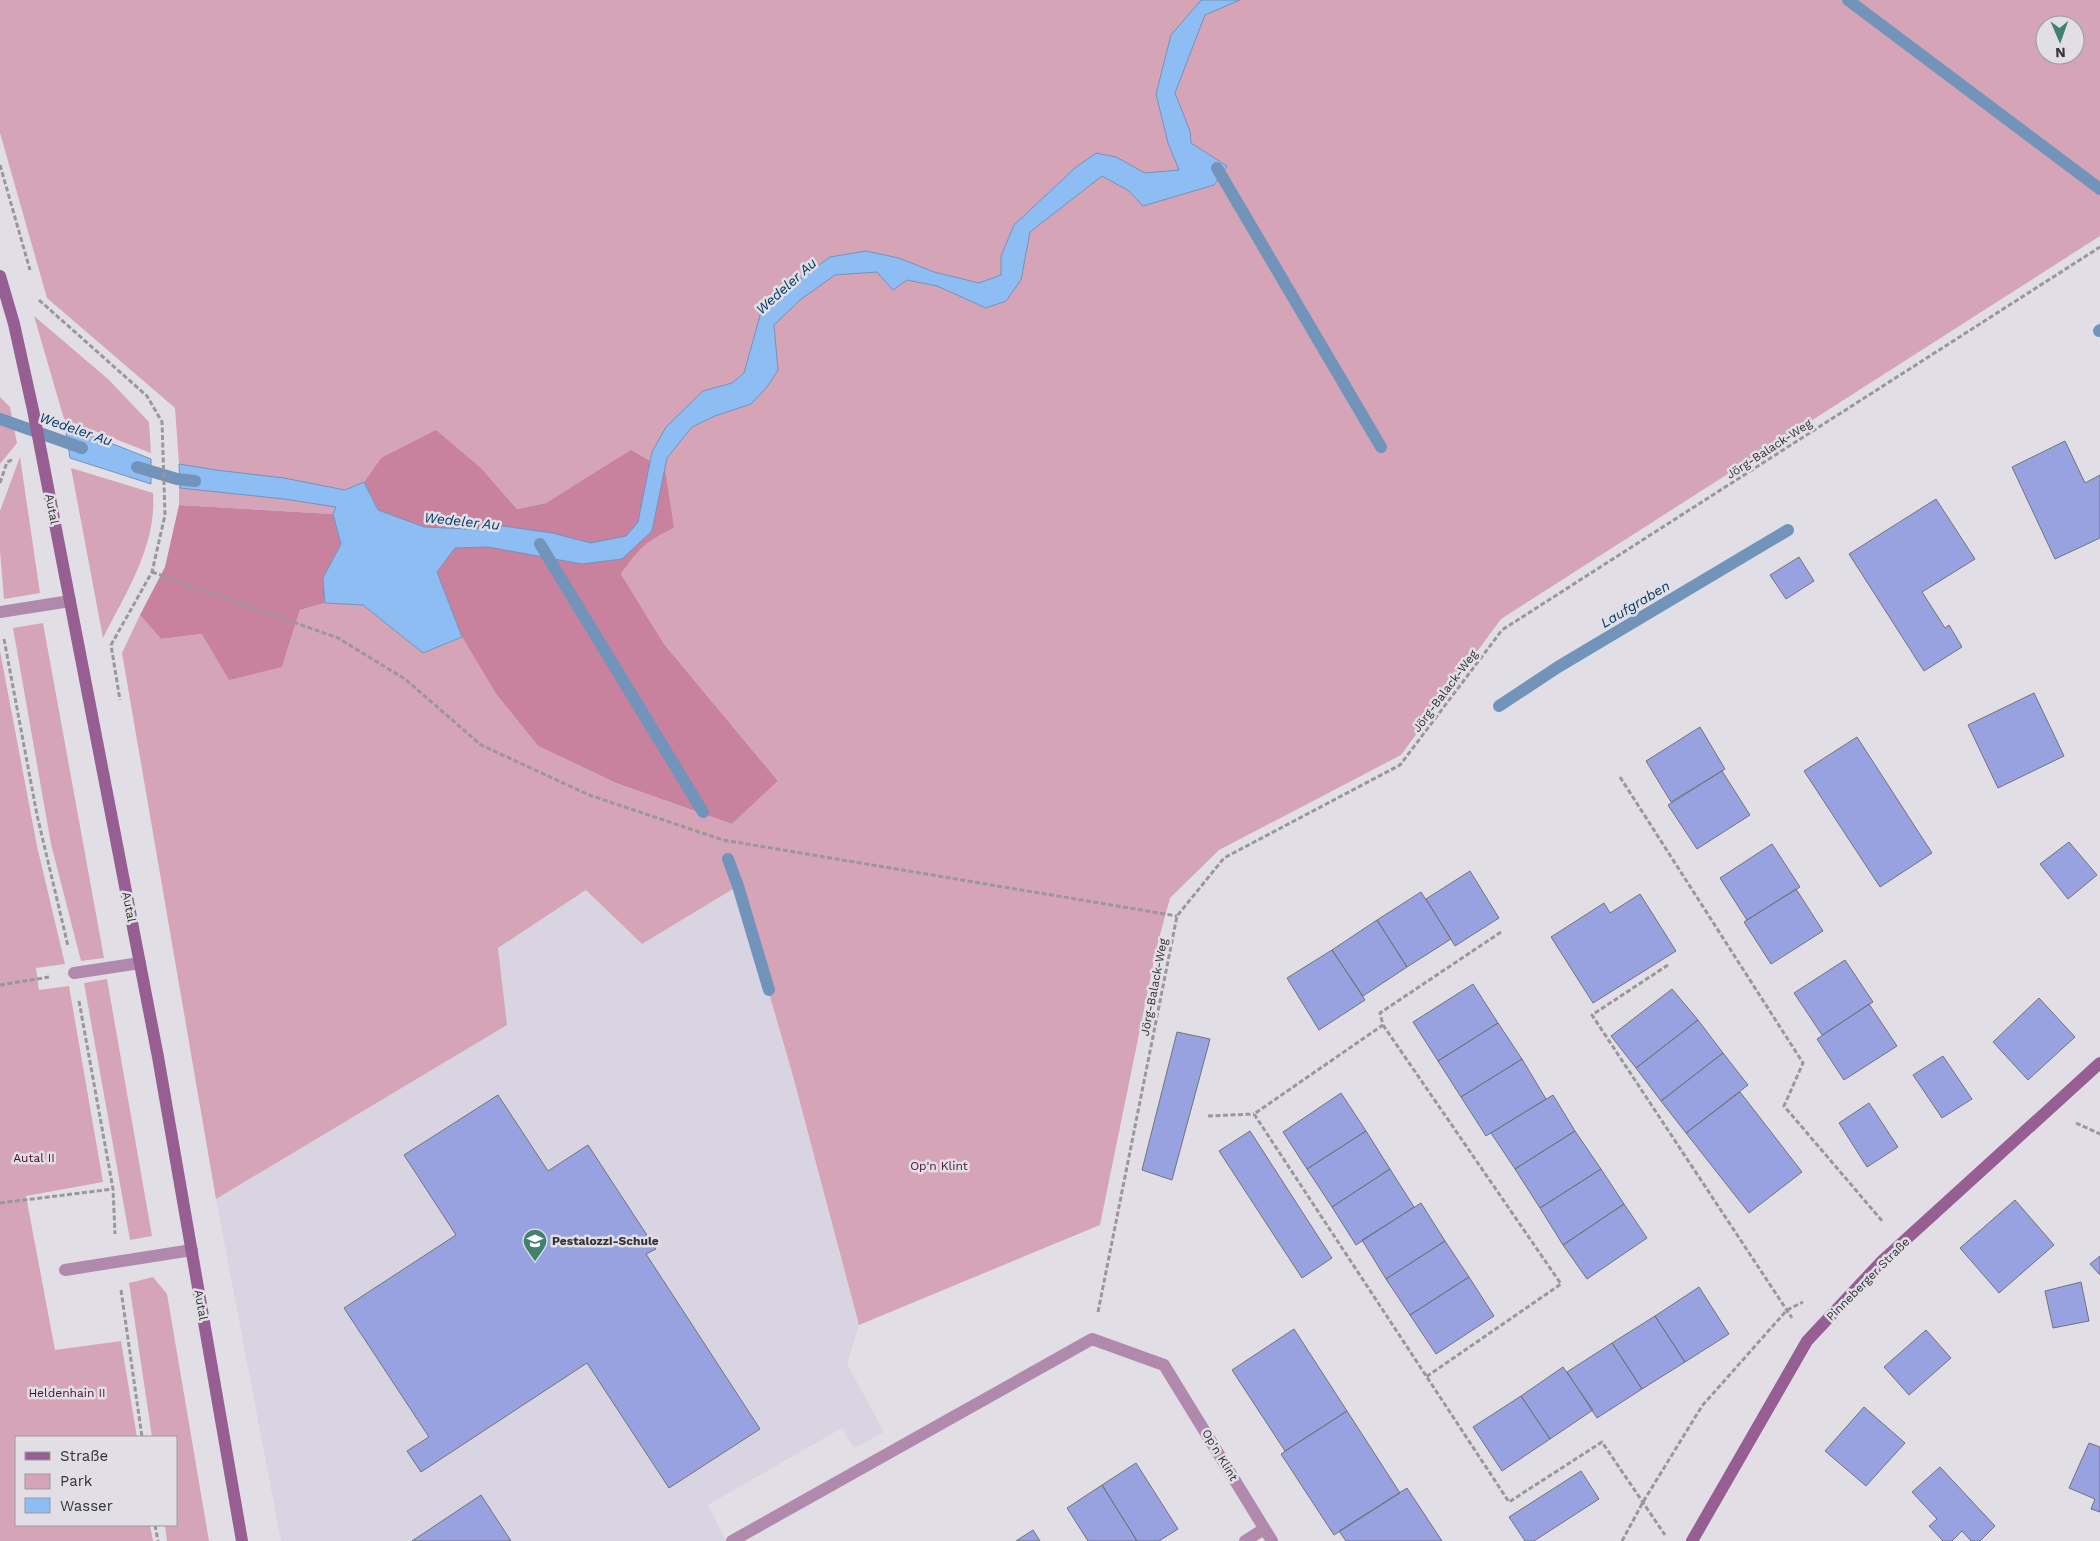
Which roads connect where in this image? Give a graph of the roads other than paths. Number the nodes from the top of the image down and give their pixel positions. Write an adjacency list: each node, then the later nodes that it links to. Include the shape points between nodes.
1 (0, 276): 2 (street, Autal, via 33,410)
2 (70, 601): 3 (street); 4 (street, Autal)
3 (0, 612)
4 (140, 963): 5 (street); 7 (street, Autal)
5 (74, 973)
6 (2100, 1063): 14 (street, Pinneberger Straße, via 1902,1243 1807,1341)
7 (192, 1250): 8 (street); 10 (street, Autal)
8 (65, 1270)
9 (1264, 1529): 11 (street, Op'n Klint, via 1164,1365 1092,1340); 12 (street); 13 (street, Op'n Klint)
10 (242, 1541)
11 (732, 1541)
12 (1245, 1541)
13 (1272, 1541)
14 (1692, 1541)

